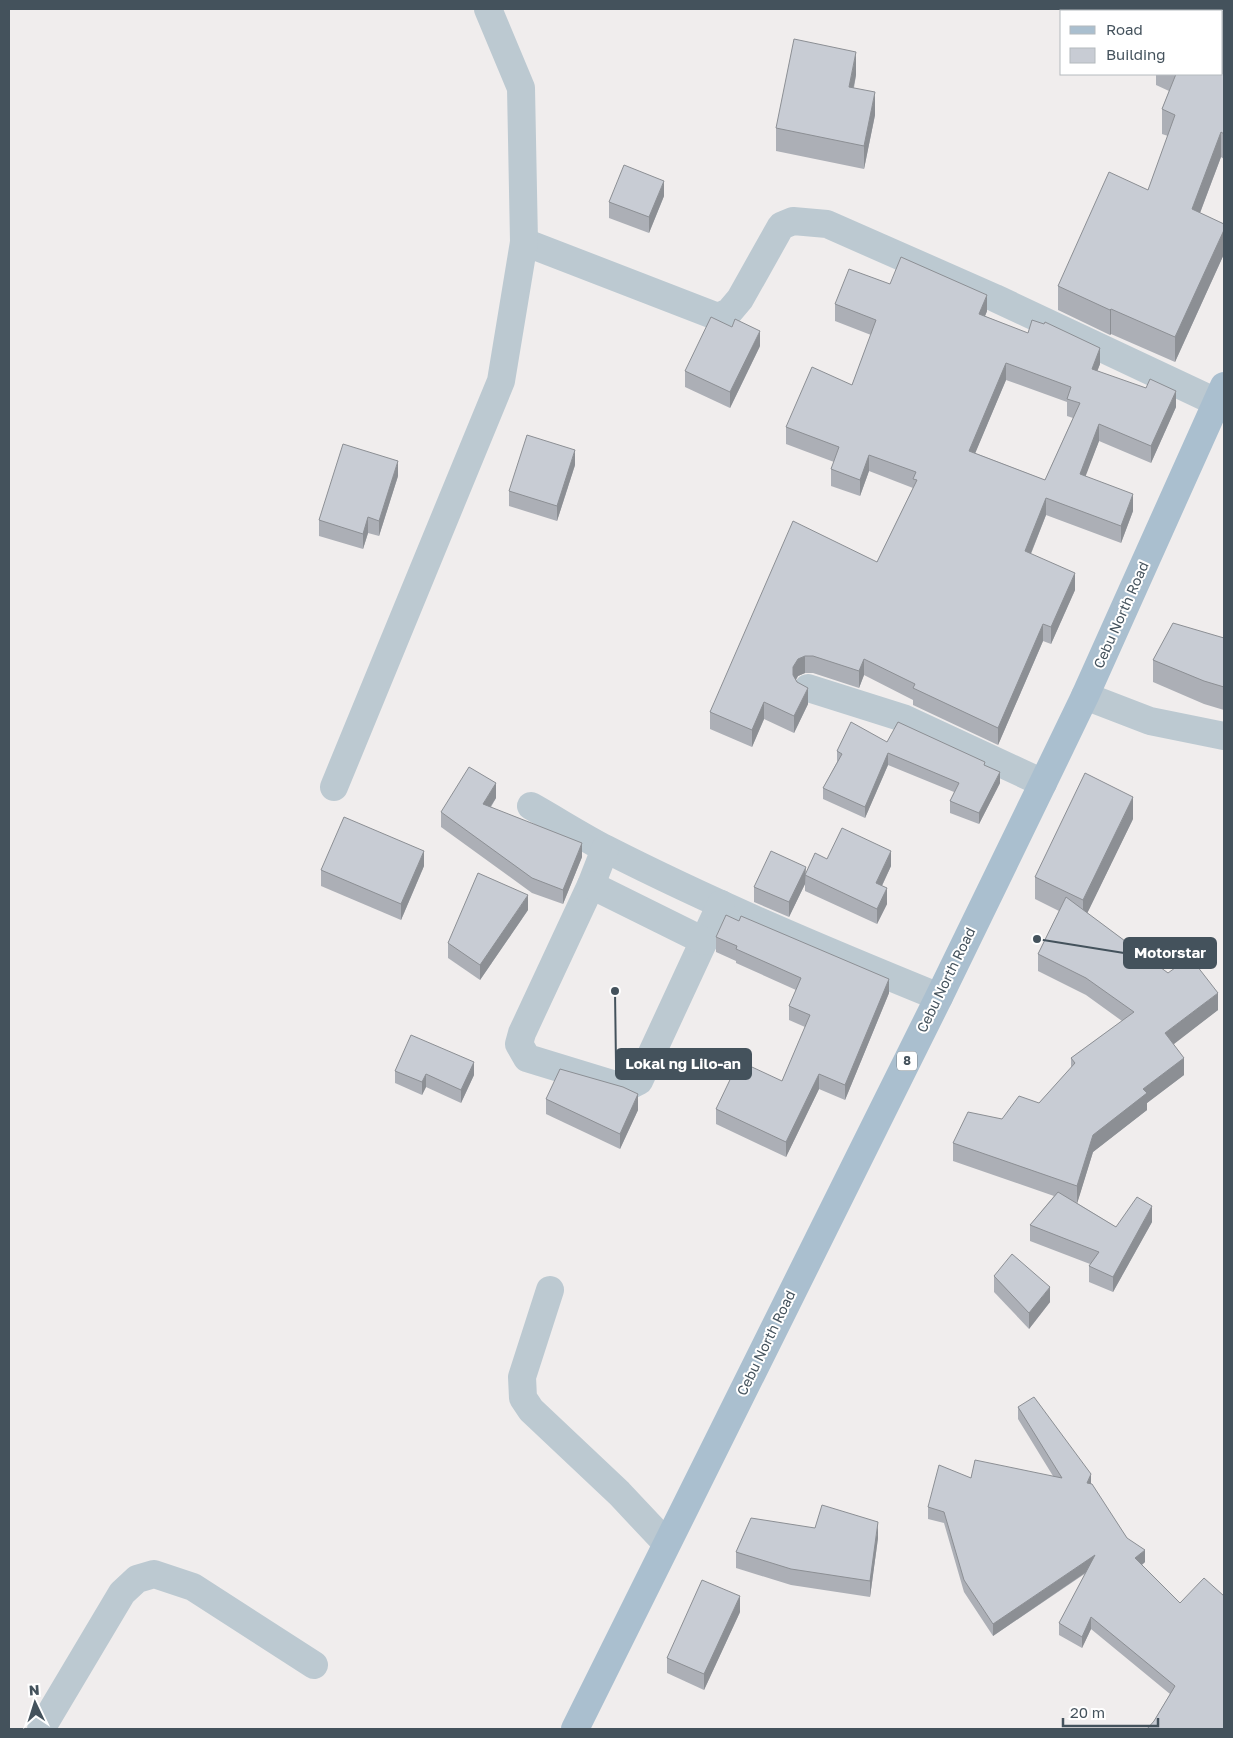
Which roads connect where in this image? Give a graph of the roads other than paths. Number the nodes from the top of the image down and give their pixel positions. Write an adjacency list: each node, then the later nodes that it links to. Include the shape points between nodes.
1 (488, 9): 2 (street, via 521,88)
2 (524, 242): 3 (street, via 718,317 729,312 740,299 781,226 793,221 827,224); 8 (street, via 501,381)
3 (1220, 394): 5 (main road, Cebu North Road / 8)
4 (808, 688): 7 (street, via 903,718)
5 (1085, 696): 6 (street, via 1150,721); 7 (main road, Cebu North Road / 8)
6 (1224, 736)
7 (1043, 783): 14 (main road, Cebu North Road / 8)
8 (334, 787)
9 (531, 806): 10 (street)
10 (605, 849): 11 (street); 12 (street)
11 (591, 885): 13 (street); 13 (street, via 522,1033 519,1044 527,1058 625,1088 639,1081)
12 (721, 904): 13 (street); 14 (street)
13 (704, 941)
14 (939, 997): 16 (main road, Cebu North Road / 8)
15 (550, 1290): 16 (street, via 522,1377 523,1398 531,1410 619,1493)
16 (666, 1543): 19 (main road, Cebu North Road / 8)
17 (314, 1665): 18 (street, via 193,1587 154,1574 137,1578 122,1593)
18 (41, 1729)
19 (575, 1729)

